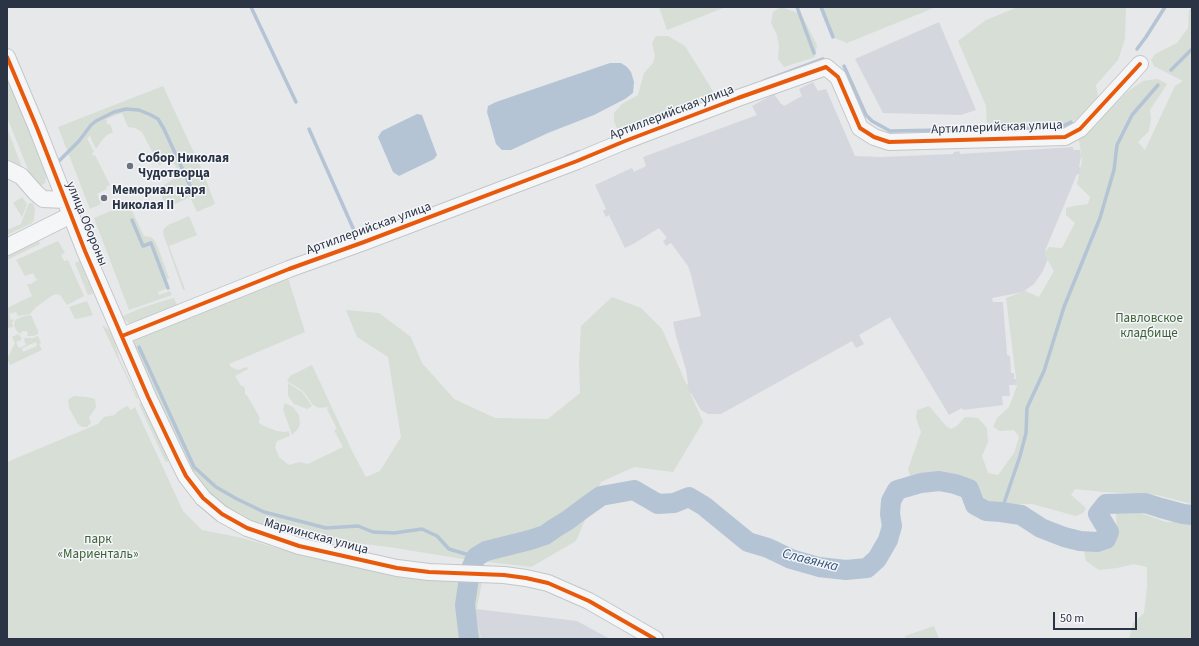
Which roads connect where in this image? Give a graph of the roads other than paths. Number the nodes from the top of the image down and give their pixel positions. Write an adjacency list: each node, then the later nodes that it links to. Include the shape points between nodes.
1 (7, 57): 4 (street, улица Обороны)
2 (1140, 64): 7 (street, Артиллерийская улица, via 1080,129 1065,137 889,142 874,137 860,128 838,77 826,67 724,103 570,164 289,269)
3 (7, 169): 4 (street, via 21,176 43,199)
4 (65, 200): 5 (street, улица Обороны)
5 (70, 215): 6 (street); 7 (street, улица Обороны)
6 (7, 247)
7 (122, 336): 8 (street, улица Обороны)
8 (148, 397): 9 (street, Мариинская улица, via 186,476 203,498 222,514 253,531 299,546 397,568 504,575 538,580 589,601)
9 (655, 639)

